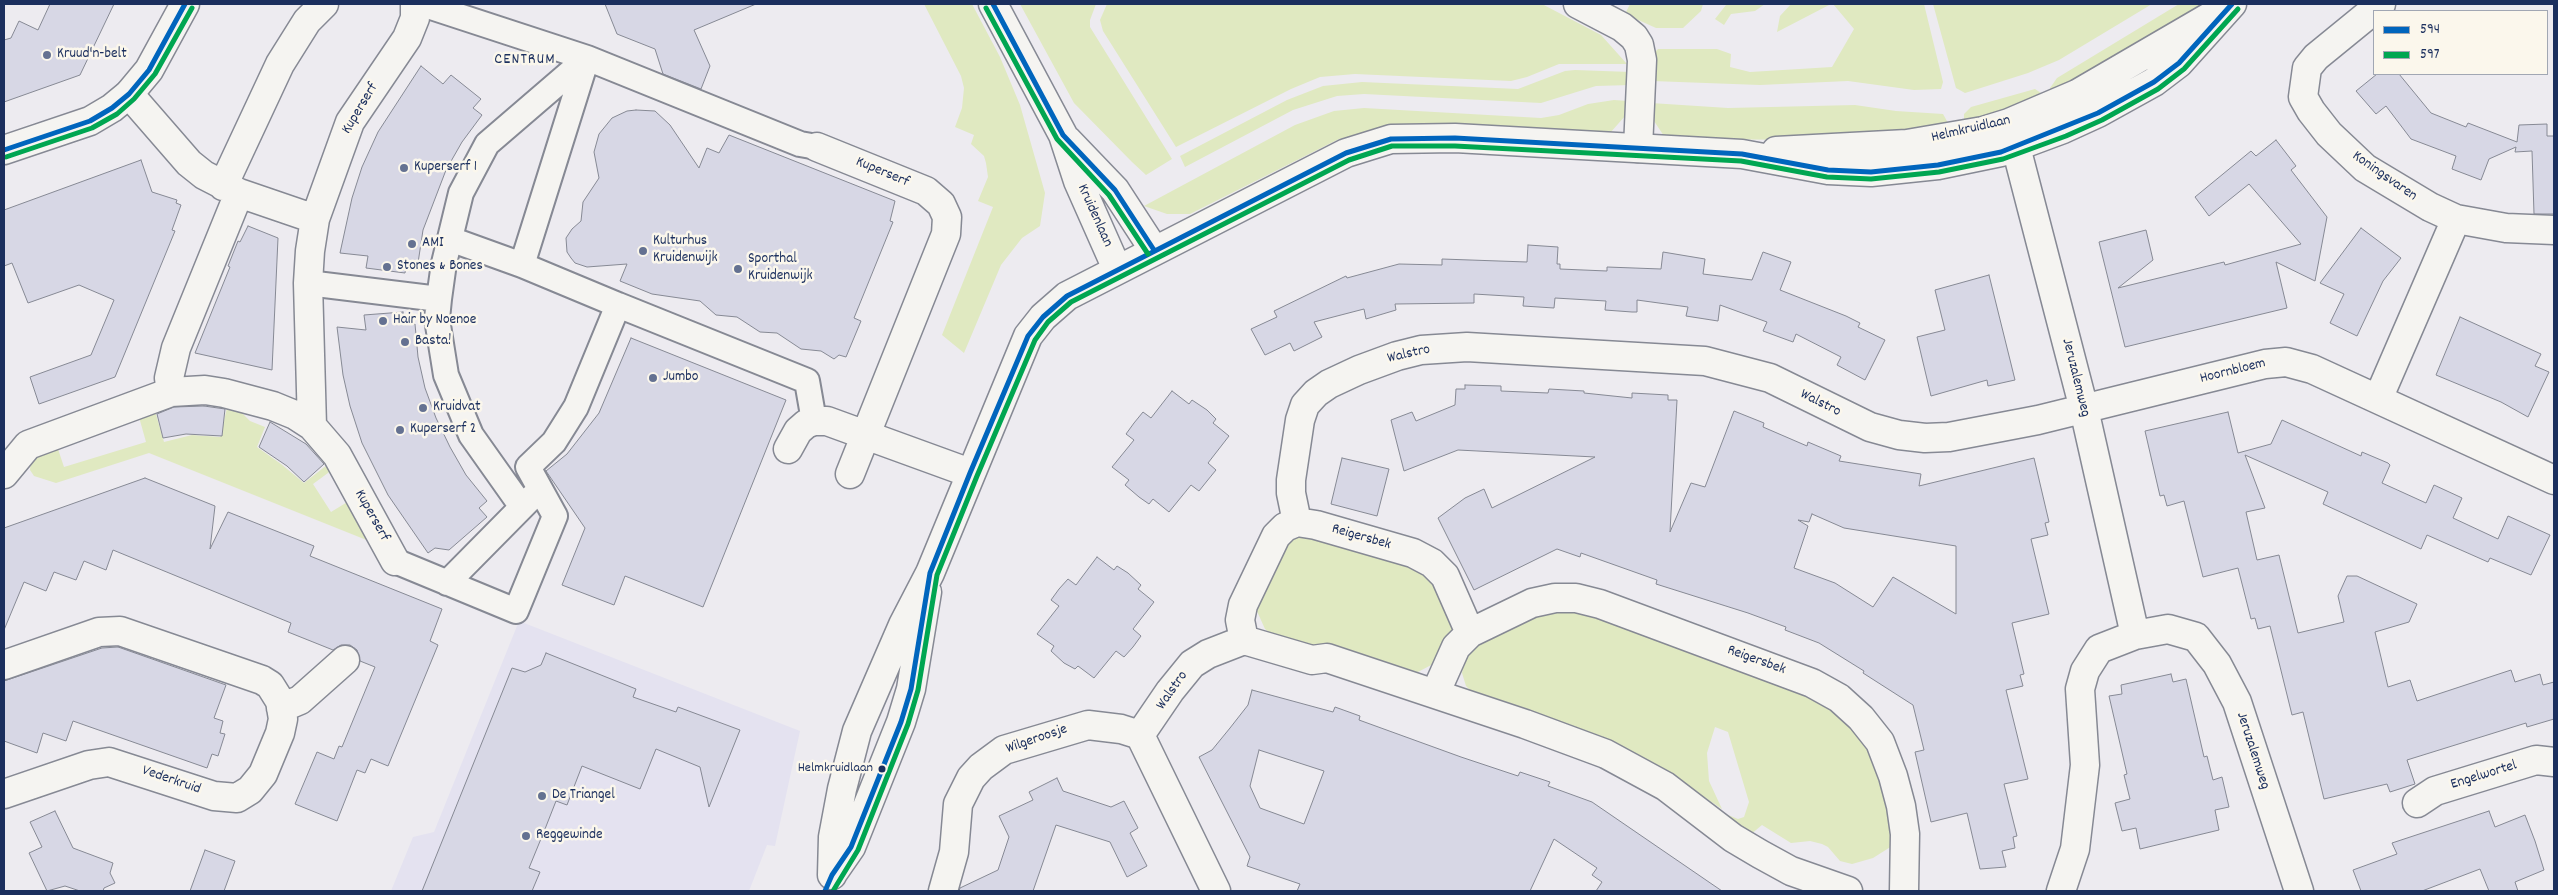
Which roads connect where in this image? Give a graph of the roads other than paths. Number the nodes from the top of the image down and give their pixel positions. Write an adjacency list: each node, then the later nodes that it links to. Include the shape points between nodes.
1 (185, 4): 10 (street, via 149,70)
2 (324, 4): 16 (street, via 307,21 280,64)
3 (415, 4): 17 (street, Kuperserf, via 415,18 407,38 350,122)
4 (422, 4): 9 (street, Kuperserf)
5 (993, 4): 11 (street, Kruidenlaan)
6 (1578, 4): 14 (street, via 1629,32 1639,45 1642,60)
7 (2232, 4): 12 (street, Helmkruidlaan, via 2077,94)
8 (2373, 11): 18 (street, Koningsvaren, via 2307,68 2303,97 2329,134 2366,168 2406,194)
9 (587, 58): 13 (street, Kuperserf, via 800,144); 20 (street, via 487,144 461,193); 22 (street)
10 (129, 94): 15 (street, via 90,121); 16 (street, via 189,163)
11 (1063, 135): 21 (street, Kruidenlaan, via 1115,190); 23 (street, Kruidenlaan, via 1078,181)
12 (2013, 136): 14 (street, Helmkruidlaan, via 1983,131 1908,144 1742,154); 29 (street, Jeruzalemweg)
13 (817, 146): 32 (street, Kuperserf, via 926,191 941,204 947,217 946,234)
14 (1638, 148): 21 (street, Helmkruidlaan, via 1455,138 1391,140 1346,153)
15 (4, 150)
16 (231, 190): 17 (street); 27 (street, via 176,348 169,378)
17 (315, 219): 24 (street, Kuperserf)
18 (2456, 219): 19 (street, Koningsvaren, via 2506,228); 28 (street)
19 (2554, 230)
20 (450, 239): 22 (street); 25 (street)
21 (1154, 250): 23 (street, Helmkruidlaan)
22 (522, 265): 26 (street)
23 (1117, 269): 36 (street, Helmkruidlaan, via 1067,296 1043,317 1028,336)
24 (308, 283): 25 (street); 31 (street, Kuperserf)
25 (439, 299): 34 (street, via 437,319 446,375 471,435)
26 (618, 305): 30 (street, via 806,381); 35 (street, via 576,407 554,442)
27 (171, 392): 31 (street, Kuperserf, via 205,390 224,393 273,406); 37 (street, Kuperserf, via 28,445)
28 (2378, 399): 29 (street, Hoornbloem, via 2297,364 2276,362); 39 (street, Hoornbloem)
29 (2084, 409): 42 (street, Walstro, via 1958,436 1925,438 1870,427 1770,378 1705,361 1467,347 1421,350 1359,370 1328,384 1305,405 1291,480); 47 (street, Jeruzalemweg)
30 (814, 421): 32 (street, via 827,421); 33 (street, via 798,431)
31 (312, 426): 43 (street, Kuperserf, via 337,455)
32 (864, 436): 36 (street); 38 (street, Kuperserf)
33 (788, 449)
34 (492, 464): 35 (street); 41 (street)
35 (528, 467): 40 (street, Kuperserf)
36 (970, 473): 44 (street, Helmkruidlaan)
37 (4, 474)
38 (850, 474)
39 (2554, 480)
40 (540, 489): 41 (street); 45 (street, Kuperserf, via 554,516 516,611)
41 (522, 507): 45 (street)
42 (1296, 522): 46 (street, Reigersbek, via 1413,553 1432,563 1445,576); 48 (street, via 1276,536 1243,605 1240,620)
43 (395, 561): 45 (street, Kuperserf)
44 (930, 573): 57 (street, Helmkruidlaan, via 903,625 857,732 842,789); 57 (street, Helmkruidlaan, via 911,689 851,847)
45 (447, 583)
46 (1470, 633): 51 (street, Reigersbek, via 1456,647); 61 (street, Reigersbek, via 1532,603 1576,598 1784,671 1832,694 1861,718 1880,742 1893,776 1905,834)
47 (2135, 635): 62 (street, Jeruzalemweg, via 2099,649 2085,671 2080,689 2085,765 2080,812 2075,849); 63 (street, Jeruzalemweg, via 2168,629 2196,637 2218,664 2237,702)
48 (1244, 640): 51 (street, via 1312,660 1327,658); 53 (street, Walstro, via 1192,664)
49 (345, 660): 52 (street, via 300,700)
50 (4, 665): 52 (street, via 112,630 262,680 276,694)
51 (1435, 694): 60 (street, via 1606,754 1665,786 1733,838 1760,854 1791,870)
52 (281, 708): 55 (street, Vederkruid, via 282,726 263,774 254,787 236,798 214,796 109,762 89,764)
53 (1140, 735): 58 (street, Wilgeroosje, via 1088,725 1004,750 981,767 971,778 958,804 952,861); 59 (street)
54 (2554, 762): 56 (street, Engelwortel, via 2536,760 2435,791)
55 (4, 794)
56 (2417, 803)
57 (828, 883)
58 (943, 891)
59 (1216, 891)
60 (1848, 891)
61 (1904, 891)
62 (2061, 891)
63 (2299, 891)

